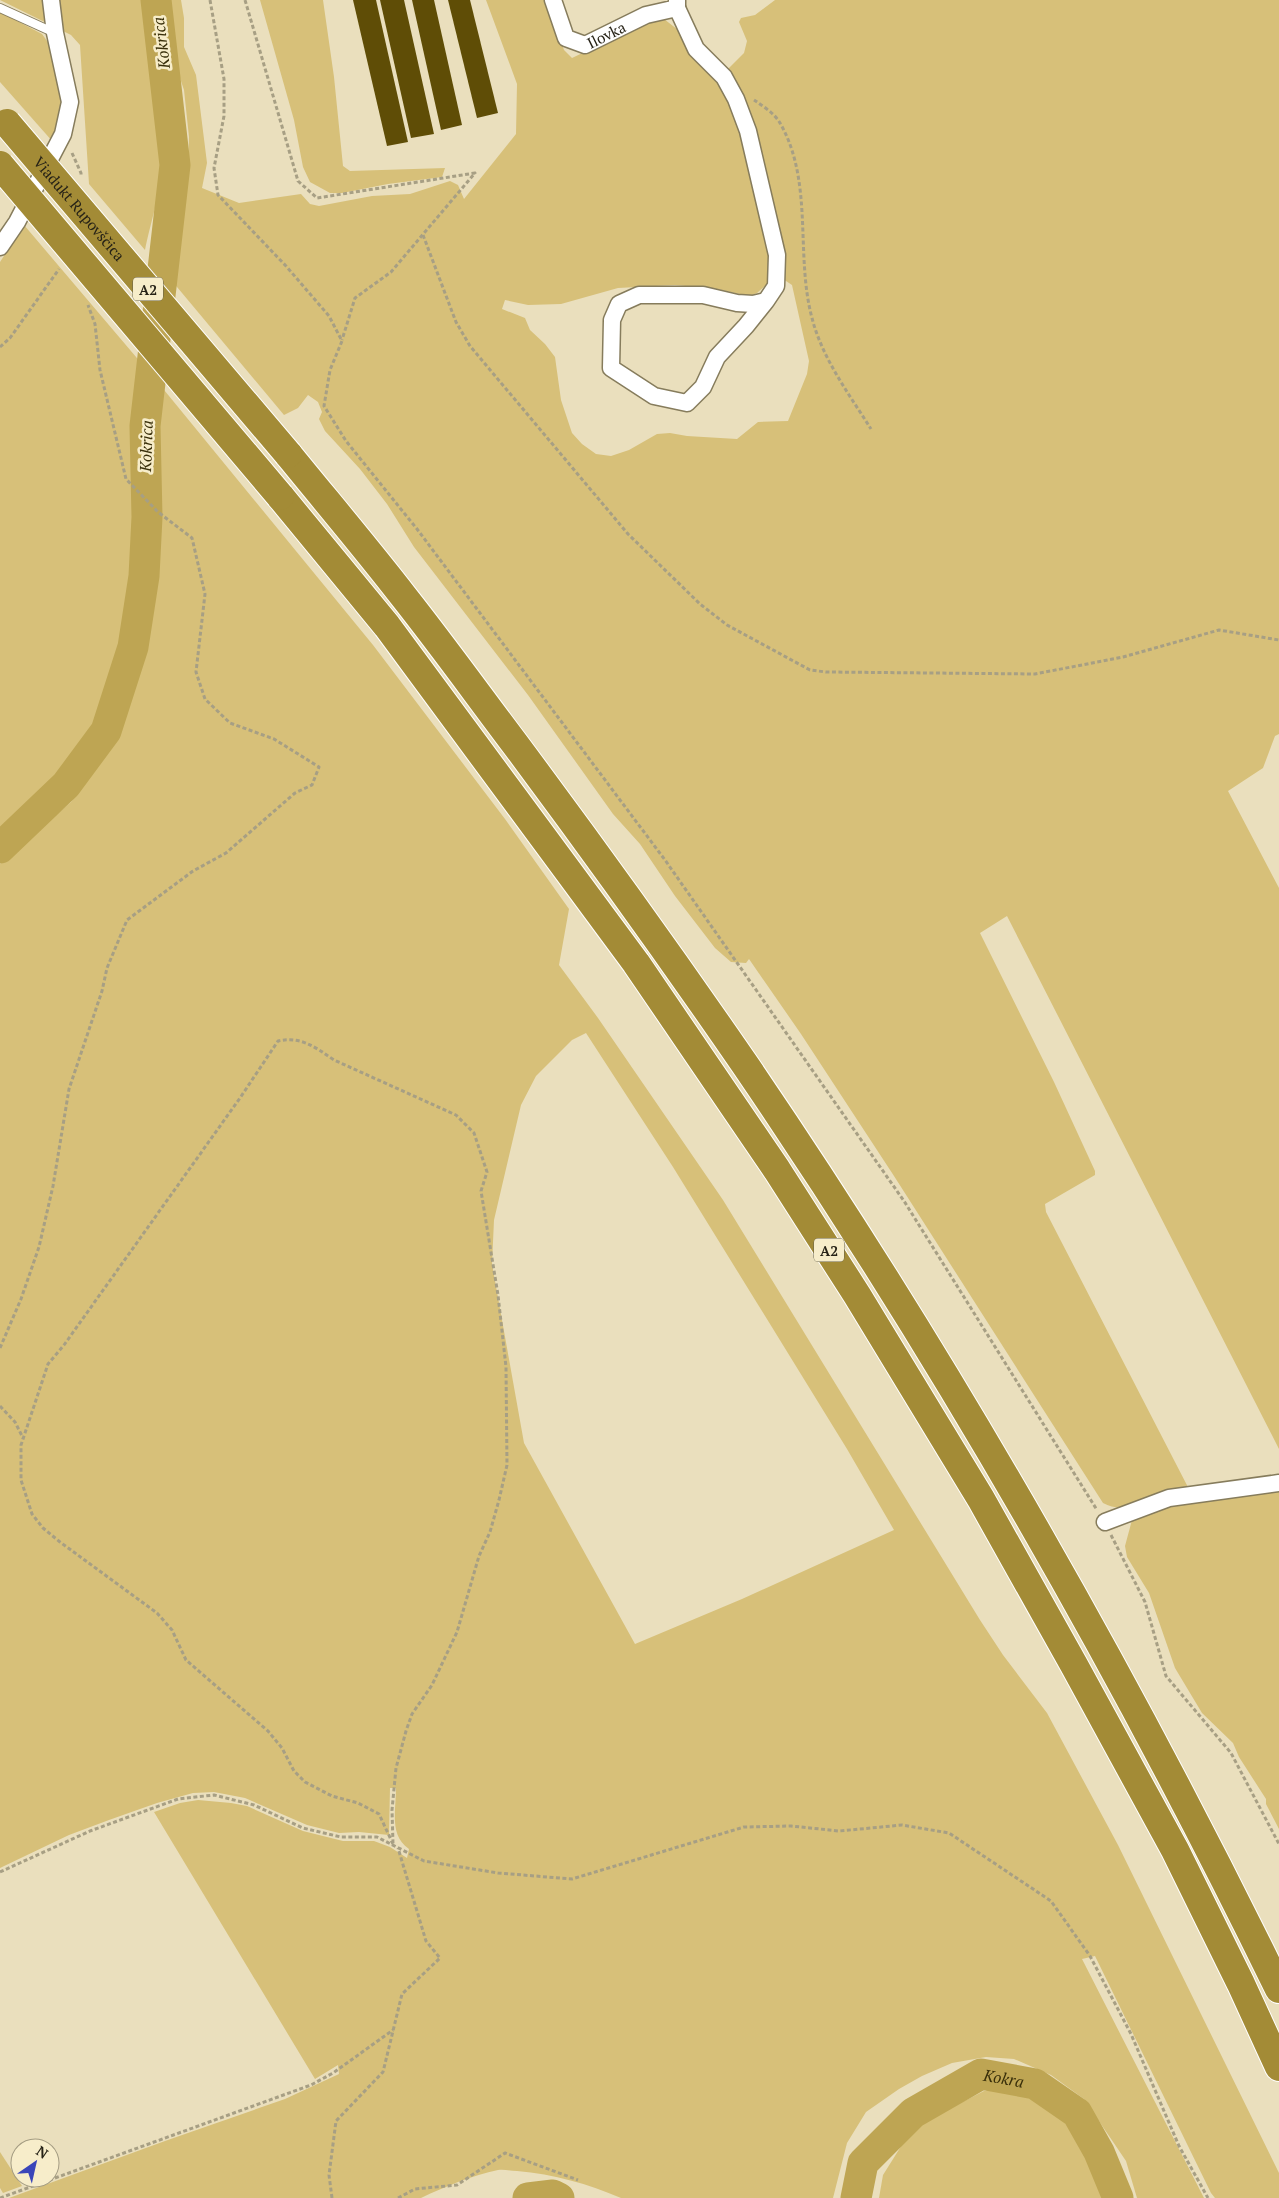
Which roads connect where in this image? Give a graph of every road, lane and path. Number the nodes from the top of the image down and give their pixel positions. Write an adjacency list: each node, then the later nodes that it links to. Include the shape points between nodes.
1 (51, 0): 7 (street)
2 (210, 0): 15 (path, via 224,78 224,116 214,168 218,195 323,308)
3 (245, 0): 11 (path, via 298,181 316,198 475,173)
4 (553, 0): 5 (street, Ilovka, via 566,38 585,46 646,15)
5 (677, 4): 14 (street, via 696,49 724,77 748,131 776,255 776,286)
6 (0, 8): 7 (lane)
7 (55, 34): 12 (street, via 70,102 63,134 17,222)
8 (753, 98): 16 (path, via 779,122 792,152 803,213 805,270 812,318 832,366)
9 (4, 119): 27 (highway, Viadukt Rupovščica / A2, bridge, via 288,454 405,598 571,819 747,1068 946,1379 1089,1627 1197,1825)
10 (0, 165): 29 (highway, A2, bridge, via 387,626 636,963 777,1170 858,1295 981,1499 1074,1665 1175,1850 1242,1984)
11 (423, 234): 15 (path, via 391,272 354,298); 17 (path, via 456,322 470,346 628,534 727,626 810,670 1035,674 1123,657 1219,630)
12 (0, 247)
13 (86, 299): 18 (path, via 95,324 100,370 126,479 158,512 192,538 205,594 196,672 205,699 230,723 274,739 319,767 312,785 295,793 226,853 193,871 126,920 107,968 69,1089 39,1247)
14 (766, 301): 14 (street, via 754,304 703,295 639,295 619,304 612,320 611,368 654,396 687,403 703,387 717,357)
15 (342, 341): 22 (path, via 330,370 324,406 346,441 417,529 665,860 904,1201)
16 (871, 429)
17 (1279, 640)
18 (0, 1348)
19 (0, 1406): 20 (path, via 15,1422)
20 (23, 1438): 24 (path, via 20,1480 32,1514 43,1528 157,1613 172,1630 186,1660 268,1731 305,1782 379,1814); 24 (path, via 48,1364 278,1041 292,1038 316,1048 334,1060 456,1115 474,1133 487,1172 481,1191 506,1366 507,1465 490,1532 479,1556 457,1632 432,1686 412,1714 406,1731 396,1768)
21 (1279, 1484): 22 (street, via 1169,1498)
22 (1105, 1522): 23 (path, via 1145,1602 1166,1676 1231,1753)
23 (1279, 1844)
24 (393, 1845): 25 (path); 26 (path, via 377,1837 340,1837 303,1828 254,1805 214,1795 178,1799 90,1831)
25 (398, 1848): 28 (path, via 426,1941 440,1958 402,1994); 34 (path, via 424,1861 498,1873 572,1879 744,1827 791,1826 839,1831 902,1825 949,1833 1051,1901 1090,1956 1132,2034 1179,2146)
26 (0, 1872)
27 (1279, 1989)
28 (393, 2030): 31 (path, via 333,2073 311,2084); 32 (path, via 383,2072 336,2121 329,2175)
29 (1279, 2067)
30 (578, 2180): 33 (path, via 505,2153 457,2185 416,2189)
31 (0, 2198)
32 (332, 2198)
33 (398, 2198)
34 (1208, 2198)

